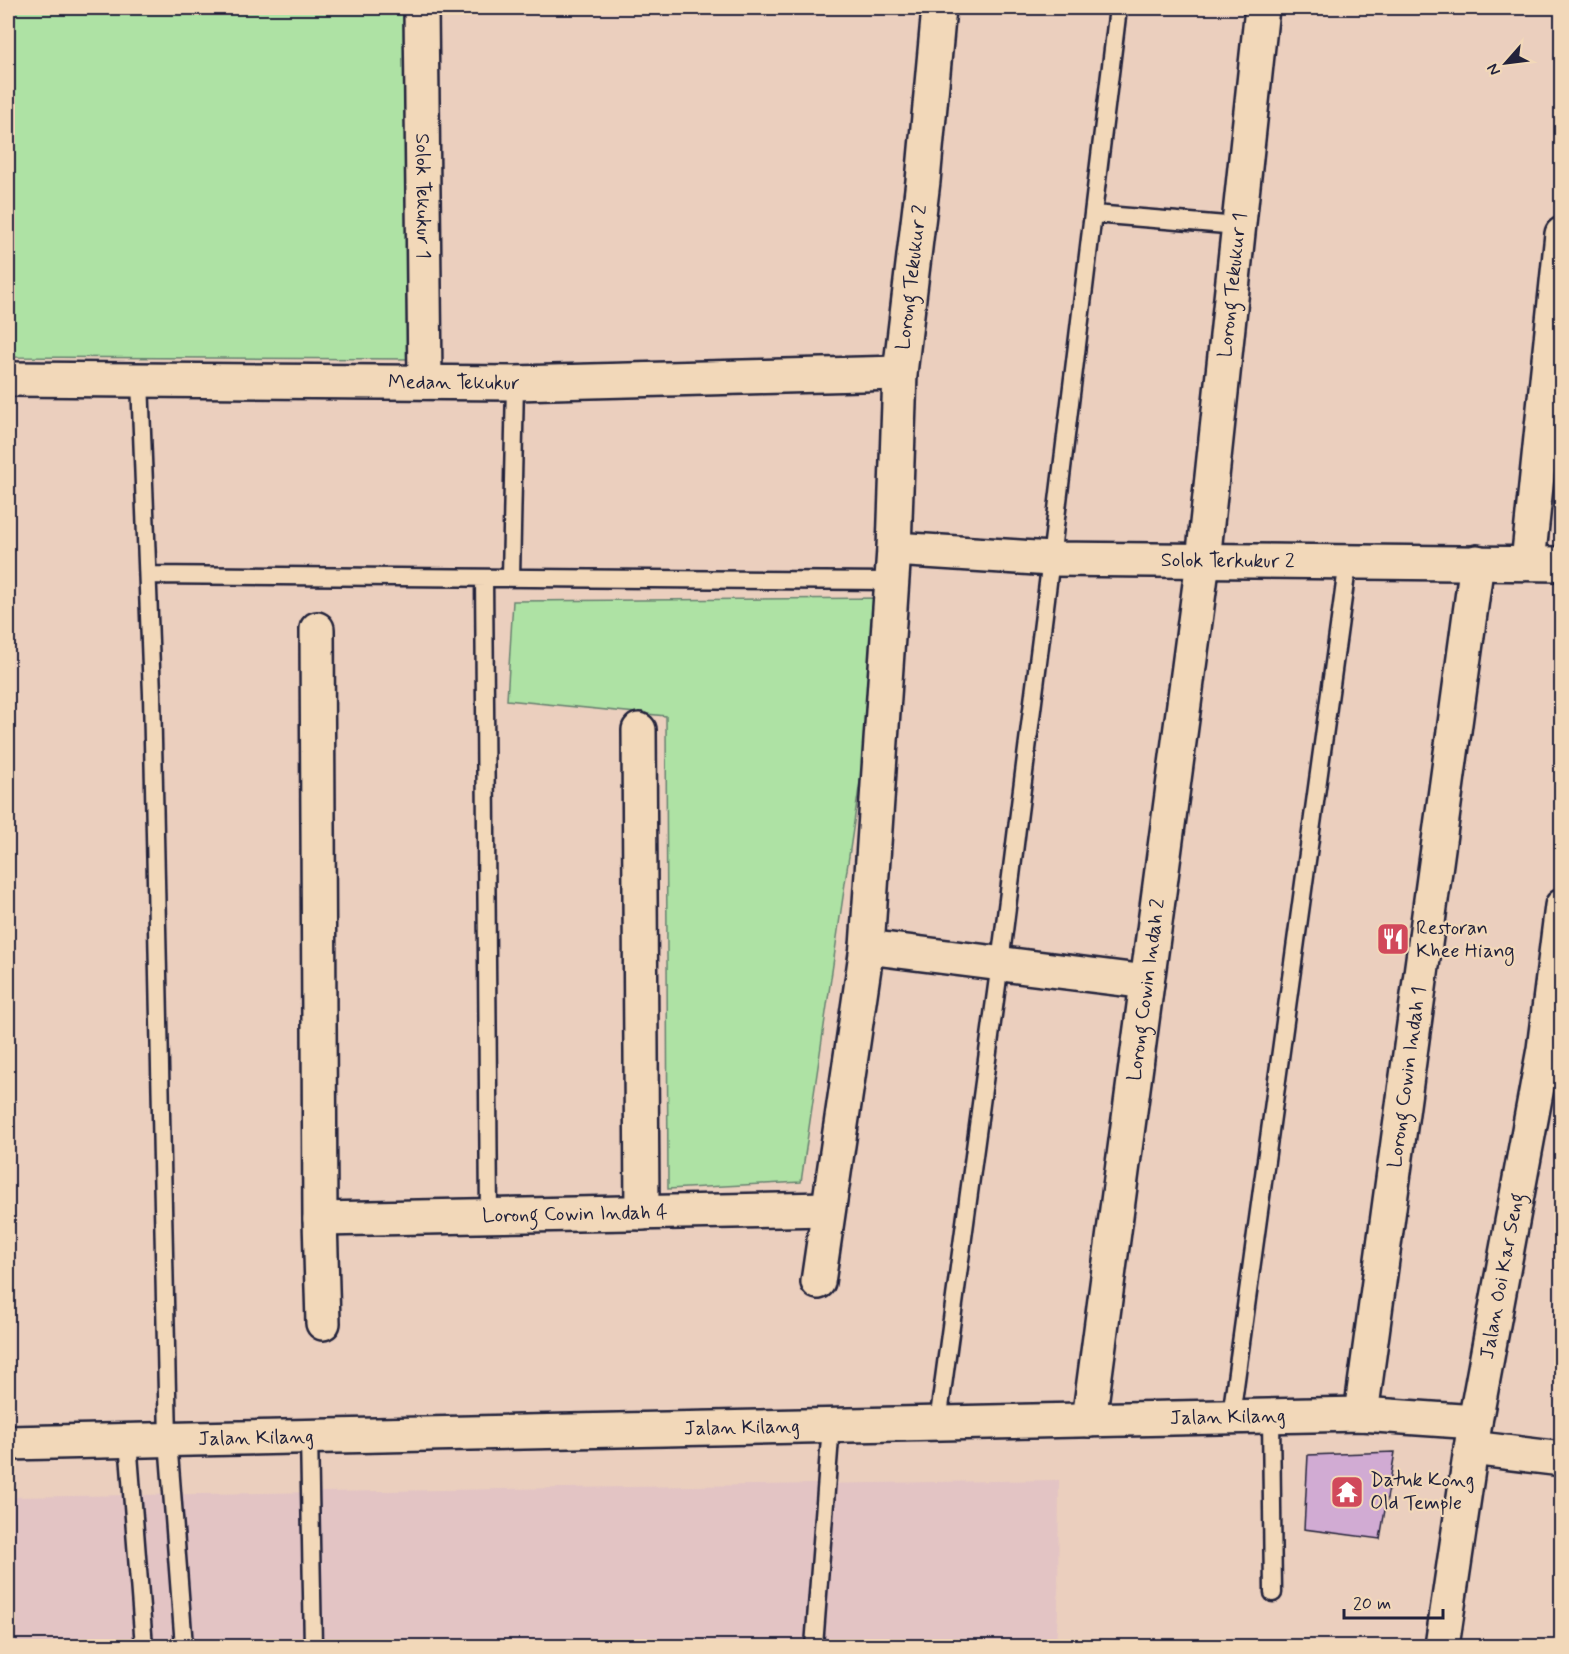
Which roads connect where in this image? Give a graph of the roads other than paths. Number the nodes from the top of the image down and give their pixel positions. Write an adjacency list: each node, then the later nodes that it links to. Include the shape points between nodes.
1 (421, 8): 11 (street, Solok Tekukur 1)
2 (939, 8): 8 (street, Lorong Tekukur 2)
3 (1118, 8): 5 (lane)
4 (1262, 8): 6 (street, Lorong Tekukur 1)
5 (1094, 214): 6 (lane); 13 (lane)
6 (1238, 226): 14 (street, Lorong Tekukur 1)
7 (1562, 234): 17 (street)
8 (900, 373): 12 (street, Medan Tekukur); 19 (street, Lorong Tekukur 2)
9 (8, 379): 10 (street, Medan Tekukur)
10 (140, 380): 11 (street, Medan Tekukur); 20 (lane)
11 (425, 382): 12 (street, Medan Tekukur)
12 (515, 383): 22 (lane)
13 (1051, 559): 14 (street, Solok Terkukur 2); 19 (street, Solok Terkukur 2); 27 (lane)
14 (1203, 561): 15 (street, Solok Terkukur 2); 28 (street, Lorong Cowin Indah 2)
15 (1348, 561): 16 (street, Solok Terkukur 2); 37 (lane)
16 (1477, 562): 17 (street, Solok Terkukur 2); 36 (street, Lorong Cowin Indah 1)
17 (1528, 563): 18 (street, Solok Terkukur 2)
18 (1562, 564)
19 (892, 565): 22 (lane); 26 (street, Lorong Tekukur 2)
20 (148, 575): 21 (lane); 44 (lane)
21 (484, 578): 22 (lane); 32 (lane)
22 (511, 578)
23 (317, 629): 33 (street)
24 (639, 730): 31 (street)
25 (1562, 906): 29 (street, Jalan Ooi Kar Seng)
26 (867, 947): 27 (street); 30 (street, Lorong Tekukur 2)
27 (1000, 963): 28 (street); 40 (lane)
28 (1147, 982): 39 (street, Lorong Cowin Indah 2)
29 (1553, 1050): 42 (street, Jalan Ooi Kar Seng)
30 (828, 1209): 31 (street, Lorong Cowin Indah 4); 34 (street, Lorong Tekukur 2)
31 (642, 1213): 32 (street, Lorong Cowin Indah 4)
32 (489, 1216): 33 (street, Lorong Cowin Indah 4)
33 (320, 1219): 35 (street)
34 (818, 1282)
35 (323, 1323)
36 (1361, 1414): 38 (street, Jalan Kilang); 42 (street, Jalan Kilang)
37 (1231, 1416): 38 (street, Jalan Kilang); 39 (street, Jalan Kilang)
38 (1271, 1416): 48 (lane)
39 (1089, 1420): 40 (street, Jalan Kilang)
40 (938, 1423): 41 (street, Jalan Kilang)
41 (831, 1425): 43 (street, Jalan Kilang); 52 (lane)
42 (1473, 1435): 47 (street, Jalan Kilang); 53 (street, Jalan Ooi Kar Seng)
43 (309, 1437): 44 (street, Jalan Kilang); 51 (lane)
44 (168, 1440): 45 (street, Jalan Kilang); 50 (lane)
45 (128, 1441): 46 (street, Jalan Kilang); 49 (lane)
46 (8, 1443)
47 (1562, 1459)
48 (1273, 1593)
49 (144, 1647)
50 (184, 1647)
51 (313, 1647)
52 (814, 1647)
53 (1442, 1647)

